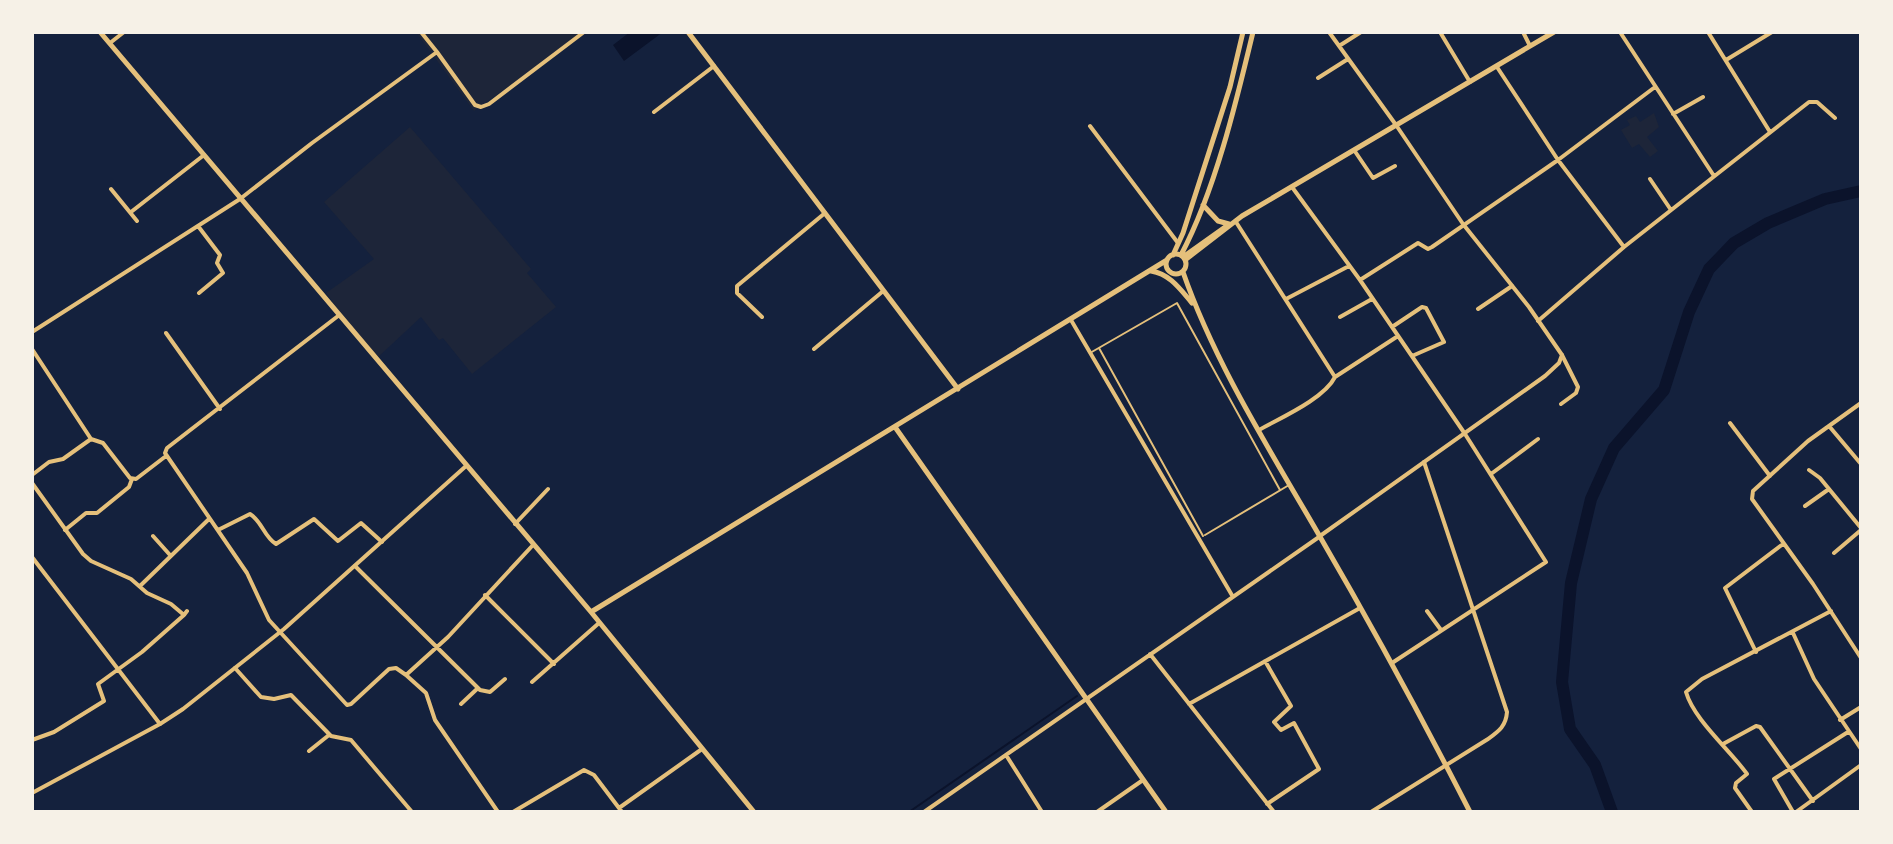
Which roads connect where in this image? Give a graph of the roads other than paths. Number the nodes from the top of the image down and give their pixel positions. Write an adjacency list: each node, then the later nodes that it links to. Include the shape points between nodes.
1 (100, 32): 16 (main road)
2 (124, 32): 16 (street)
3 (421, 32): 19 (street)
4 (584, 32): 19 (street, via 481,107)
5 (688, 32): 22 (main road)
6 (1243, 32): 53 (main road)
7 (1253, 32): 43 (main road)
8 (1329, 32): 17 (street)
9 (1361, 32): 17 (street)
10 (1440, 32): 25 (street)
11 (1523, 32): 18 (street)
12 (1554, 32): 18 (main road)
13 (1620, 32): 26 (street)
14 (1708, 32): 21 (street)
15 (1772, 32): 21 (street)
16 (110, 43): 35 (main road)
17 (1339, 46): 20 (street)
18 (1530, 46): 23 (main road)
19 (437, 52): 42 (street)
20 (1348, 59): 24 (street); 31 (street)
21 (1726, 60): 33 (street)
22 (714, 66): 28 (street); 46 (main road)
23 (1497, 67): 25 (main road); 36 (street)
24 (1318, 78)
25 (1470, 82): 31 (main road)
26 (1655, 87): 29 (street); 36 (street)
27 (1703, 97): 29 (street)
28 (654, 112)
29 (1673, 114): 38 (street)
30 (1835, 118): 33 (street, via 1812,101)
31 (1396, 125): 34 (main road); 51 (street)
32 (1090, 126): 53 (street)
33 (1770, 132): 38 (street)
34 (1354, 150): 37 (street, via 1373,178); 40 (main road)
35 (204, 155): 42 (main road); 45 (street)
36 (1558, 160): 51 (street); 54 (street)
37 (1395, 166)
38 (1714, 176): 44 (street)
39 (1650, 179): 44 (street)
40 (1292, 187): 47 (main road); 58 (street)
41 (111, 189): 45 (street)
42 (240, 199): 52 (street); 69 (main road)
43 (1203, 205): 50 (main road, via 1218,221); 56 (main road)
44 (1671, 210): 54 (street)
45 (131, 212): 48 (street)
46 (825, 213): 63 (main road); 70 (street, via 737,286 737,293)
47 (1242, 216): 49 (main road); 50 (main road)
48 (137, 221)
49 (1236, 222): 56 (main road); 65 (street)
50 (1229, 224): 56 (main road)
51 (1463, 224): 61 (street, via 1430,249 1418,243); 62 (street)
52 (198, 226): 64 (street, via 220,255 217,263 223,273); 75 (street)
53 (1178, 243): 55 (main road)
54 (1624, 247): 73 (street)
55 (1173, 255): 56 (main road); 57 (main road)
56 (1183, 257): 60 (main road)
57 (1167, 260): 59 (main road); 60 (main road, via 1172,273)
58 (1349, 266): 61 (street); 65 (street)
59 (1150, 271): 67 (main road, via 1171,280); 72 (main road)
60 (1183, 272): 67 (main road)
61 (1360, 280): 66 (street)
62 (1512, 286): 68 (street); 73 (street)
63 (882, 292): 80 (street); 85 (main road)
64 (199, 293)
65 (1286, 299): 84 (street)
66 (1372, 299): 71 (street); 74 (street)
67 (1195, 306): 92 (main road)
68 (1478, 309)
69 (338, 316): 88 (street); 99 (main road)
70 (762, 317)
71 (1340, 317)
72 (1071, 320): 81 (street); 85 (main road)
73 (1538, 321): 82 (street)
74 (1392, 327): 77 (street); 83 (street, via 1426,308 1444,342)
75 (32, 332)
76 (166, 333): 88 (street)
77 (1398, 336): 83 (street); 84 (street)
78 (1099, 348): 81 (lane); 109 (lane, via 1179,304); 117 (lane)
79 (32, 349): 94 (street)
80 (814, 349)
81 (1090, 353): 119 (street)
82 (1562, 355): 87 (street, via 1578,387); 93 (street, via 1545,376)
83 (1412, 356): 93 (street)
84 (1335, 377): 92 (street, via 1311,400)
85 (958, 389): 91 (main road)
86 (1861, 403): 90 (street)
87 (1561, 404)
88 (220, 409): 96 (street, via 167,448)
89 (1730, 423): 103 (street)
90 (1829, 426): 98 (street); 103 (street)
91 (895, 427): 134 (main road); 152 (main road)
92 (1259, 430): 106 (main road)
93 (1465, 434): 97 (street); 101 (street)
94 (91, 439): 102 (street); 104 (street, via 103,443)
95 (1538, 439): 101 (street)
96 (166, 456): 104 (street); 111 (street)
97 (1424, 462): 118 (street); 131 (street)
98 (1861, 464)
99 (466, 466): 112 (main road); 120 (street)
100 (1809, 470): 108 (street)
101 (1491, 474): 131 (street, via 1546,562)
102 (32, 475)
103 (1770, 476): 121 (street, via 1753,491 1752,499)
104 (132, 479): 114 (street, via 97,513 86,513)
105 (32, 483): 114 (street)
106 (1290, 484): 109 (lane); 118 (main road)
107 (548, 489): 112 (street)
108 (1829, 489): 110 (street); 113 (street)
109 (1280, 490): 117 (lane)
110 (1805, 506)
111 (209, 519): 115 (street); 124 (street)
112 (515, 524): 122 (main road)
113 (1861, 529): 123 (street)
114 (65, 530): 127 (street, via 91,561)
115 (218, 530): 120 (street, via 250,514 276,544 314,519 338,541 361,523); 137 (street)
116 (153, 536): 124 (street)
117 (1203, 536): 119 (lane)
118 (1320, 536): 129 (street); 130 (main road)
119 (1197, 540): 129 (street)
120 (382, 542): 126 (street)
121 (1783, 544): 133 (street); 140 (street, via 1725,588)
122 (533, 545): 128 (street); 134 (main road)
123 (1834, 553)
124 (171, 556): 127 (street)
125 (32, 557): 147 (street)
126 (355, 566): 137 (street); 139 (street)
127 (140, 586): 147 (street, via 185,613)
128 (485, 595): 139 (street); 145 (street)
129 (1233, 597): 141 (street)
130 (1360, 608): 143 (street); 144 (main road)
131 (1474, 610): 136 (street); 166 (street, via 1506,721)
132 (1427, 611): 136 (street)
133 (1831, 611): 138 (street); 142 (street)
134 (591, 612): 135 (main road)
135 (599, 623): 145 (street); 162 (main road)
136 (1441, 630): 144 (street)
137 (279, 633): 146 (street); 148 (street, via 348,706 389,669)
138 (1793, 633): 140 (street); 156 (street)
139 (438, 647): 148 (street); 151 (street)
140 (1756, 652): 161 (street, via 1686,692)
141 (1150, 654): 152 (street); 154 (street)
142 (1861, 658)
143 (1265, 661): 154 (street); 172 (street, via 1291,706 1274,722 1281,730 1294,723 1319,769)
144 (1392, 663): 166 (main road)
145 (554, 664): 150 (street)
146 (235, 668): 157 (street); 159 (street, via 261,697 294,697)
147 (118, 670): 157 (street); 160 (street, via 98,684 104,701)
148 (406, 675): 178 (street, via 426,693 435,720)
149 (505, 679): 151 (street, via 488,692)
150 (532, 682)
151 (478, 688): 153 (street)
152 (1085, 700): 165 (street); 169 (main road)
153 (461, 704)
154 (1189, 704): 172 (street)
155 (1861, 707): 156 (street)
156 (1840, 720): 158 (street)
157 (160, 724): 170 (street)
158 (1848, 732): 163 (street); 168 (street)
159 (330, 735): 164 (street); 177 (street, via 351,740)
160 (32, 740)
161 (1723, 744): 168 (street, via 1758,726); 186 (street, via 1747,774 1735,788)
162 (702, 748): 173 (street); 175 (main road)
163 (1861, 749)
164 (309, 751)
165 (1006, 755): 176 (street); 180 (street)
166 (1446, 765): 174 (street); 185 (main road)
167 (1861, 765): 171 (street)
168 (1790, 767): 171 (street); 187 (street, via 1773,780)
169 (1143, 780): 181 (street); 182 (main road)
170 (32, 793)
171 (1813, 801): 187 (street)
172 (1267, 804): 183 (street)
173 (620, 810): 179 (street, via 594,775 584,770)
174 (1379, 810): 184 (street)
175 (751, 811)
176 (927, 811)
177 (412, 812)
178 (498, 812)
179 (513, 812)
180 (1042, 812)
181 (1097, 812)
182 (1166, 812)
183 (1274, 812)
184 (1371, 812)
185 (1470, 812)
186 (1752, 812)
187 (1795, 812)

